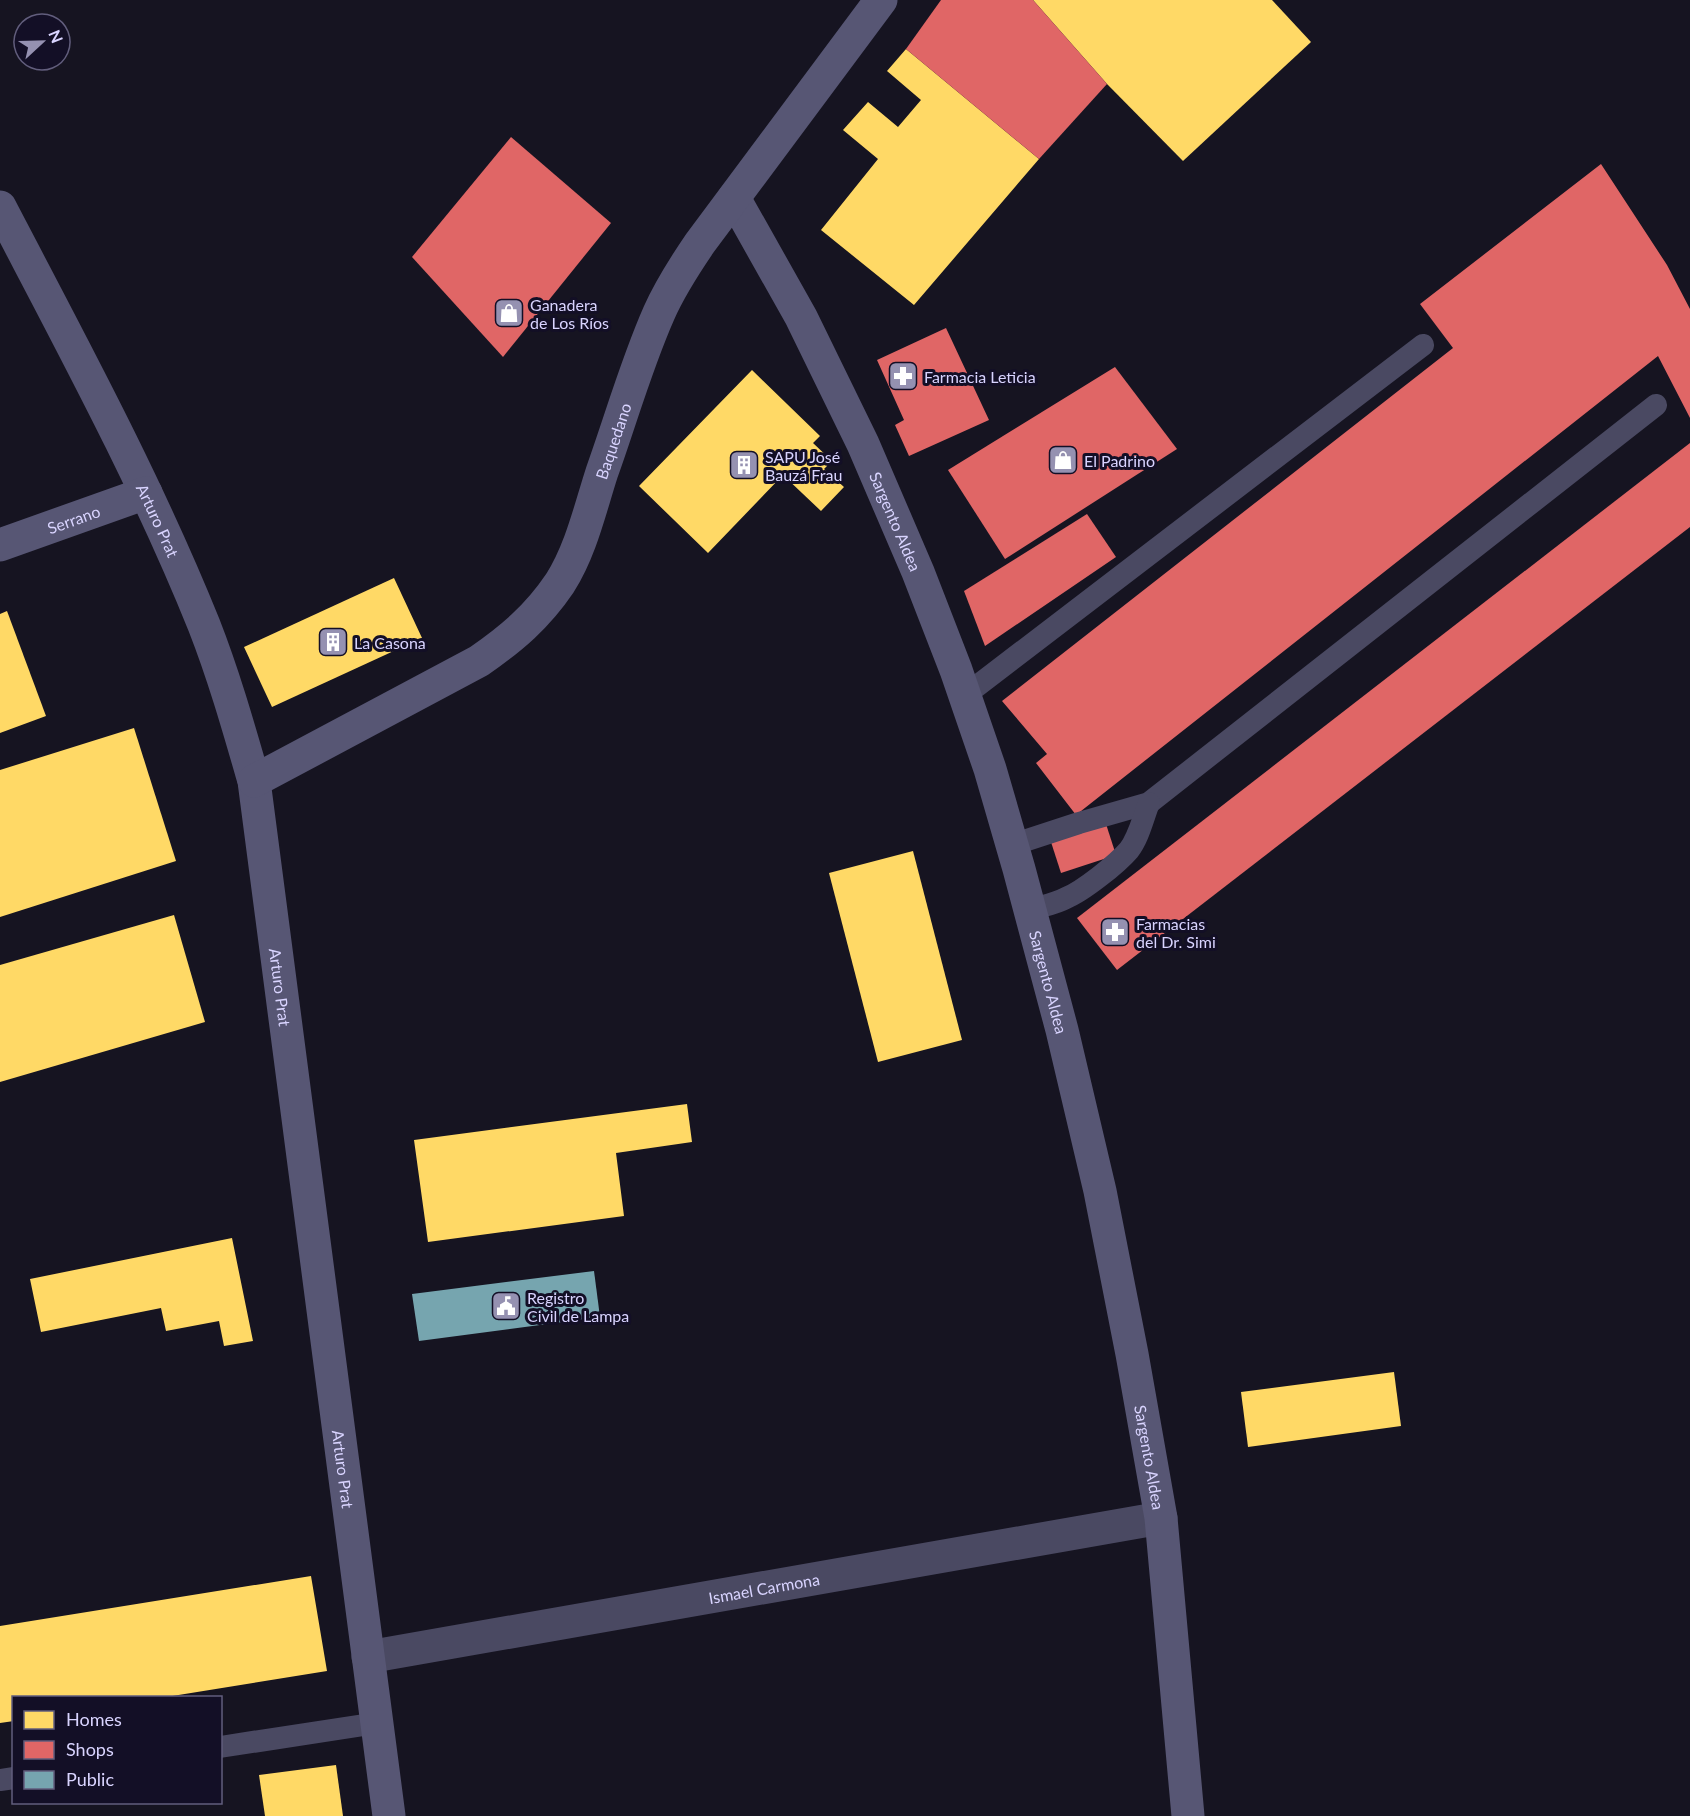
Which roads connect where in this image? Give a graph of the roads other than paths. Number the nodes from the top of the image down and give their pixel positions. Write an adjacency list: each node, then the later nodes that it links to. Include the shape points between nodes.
1 (881, 0): 2 (main road, Baquedano)
2 (734, 198): 8 (main road, Sargento Aldea, via 801,317 863,444 918,573); 9 (main road, Baquedano, via 700,243 659,313 577,547 561,580 539,611 511,639 479,661)
3 (0, 207): 6 (main road, Arturo Prat)
4 (1423, 345): 8 (lane)
5 (1656, 405): 10 (lane)
6 (146, 493): 7 (main road, Serrano); 9 (main road, Arturo Prat, via 205,627)
7 (0, 545)
8 (964, 696): 11 (main road, Sargento Aldea)
9 (254, 781): 14 (main road, Arturo Prat)
10 (1149, 803): 11 (lane); 12 (lane, via 1128,850 1102,874 1065,899)
11 (1012, 845): 12 (main road, Sargento Aldea)
12 (1030, 910): 13 (main road, Sargento Aldea, via 1100,1191)
13 (1161, 1518): 14 (street, Ismael Carmona); 18 (main road, Sargento Aldea)
14 (368, 1657): 15 (main road, Arturo Prat)
15 (376, 1723): 16 (lane); 17 (main road, Arturo Prat)
16 (222, 1747)
17 (389, 1816)
18 (1188, 1816)

